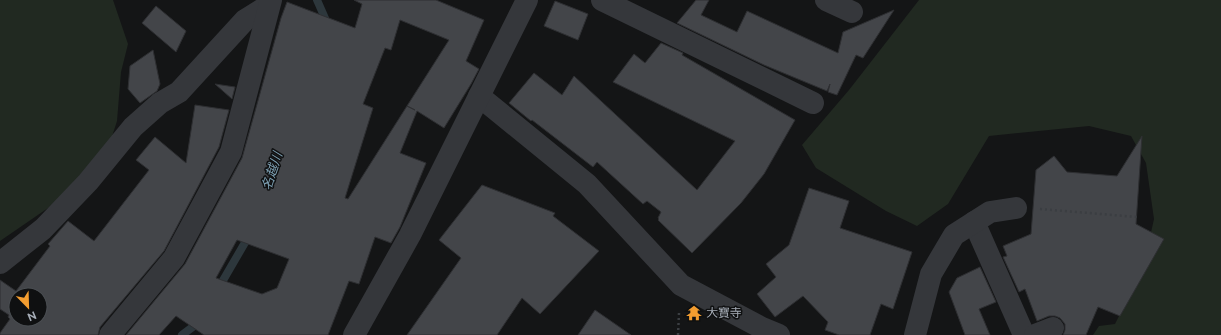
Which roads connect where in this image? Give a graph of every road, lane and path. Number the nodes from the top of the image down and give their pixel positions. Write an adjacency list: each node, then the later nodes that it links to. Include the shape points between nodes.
1 (527, 0): 6 (street)
2 (602, 0): 7 (street)
3 (826, 0): 5 (street)
4 (270, 3): 11 (street, via 245,20 179,92 160,103 133,127 88,182 43,229); 12 (street, via 232,152 174,258)
5 (852, 12)
6 (479, 96): 13 (street, via 410,235); 14 (street, via 587,184 681,285)
7 (813, 103)
8 (1016, 208): 9 (path); 10 (street, via 990,212)
9 (1137, 217)
10 (974, 222): 15 (street, via 954,235 931,274); 16 (street)
11 (0, 263)
12 (110, 335)
13 (354, 335)
14 (779, 335)
15 (915, 335)
16 (1024, 335)

